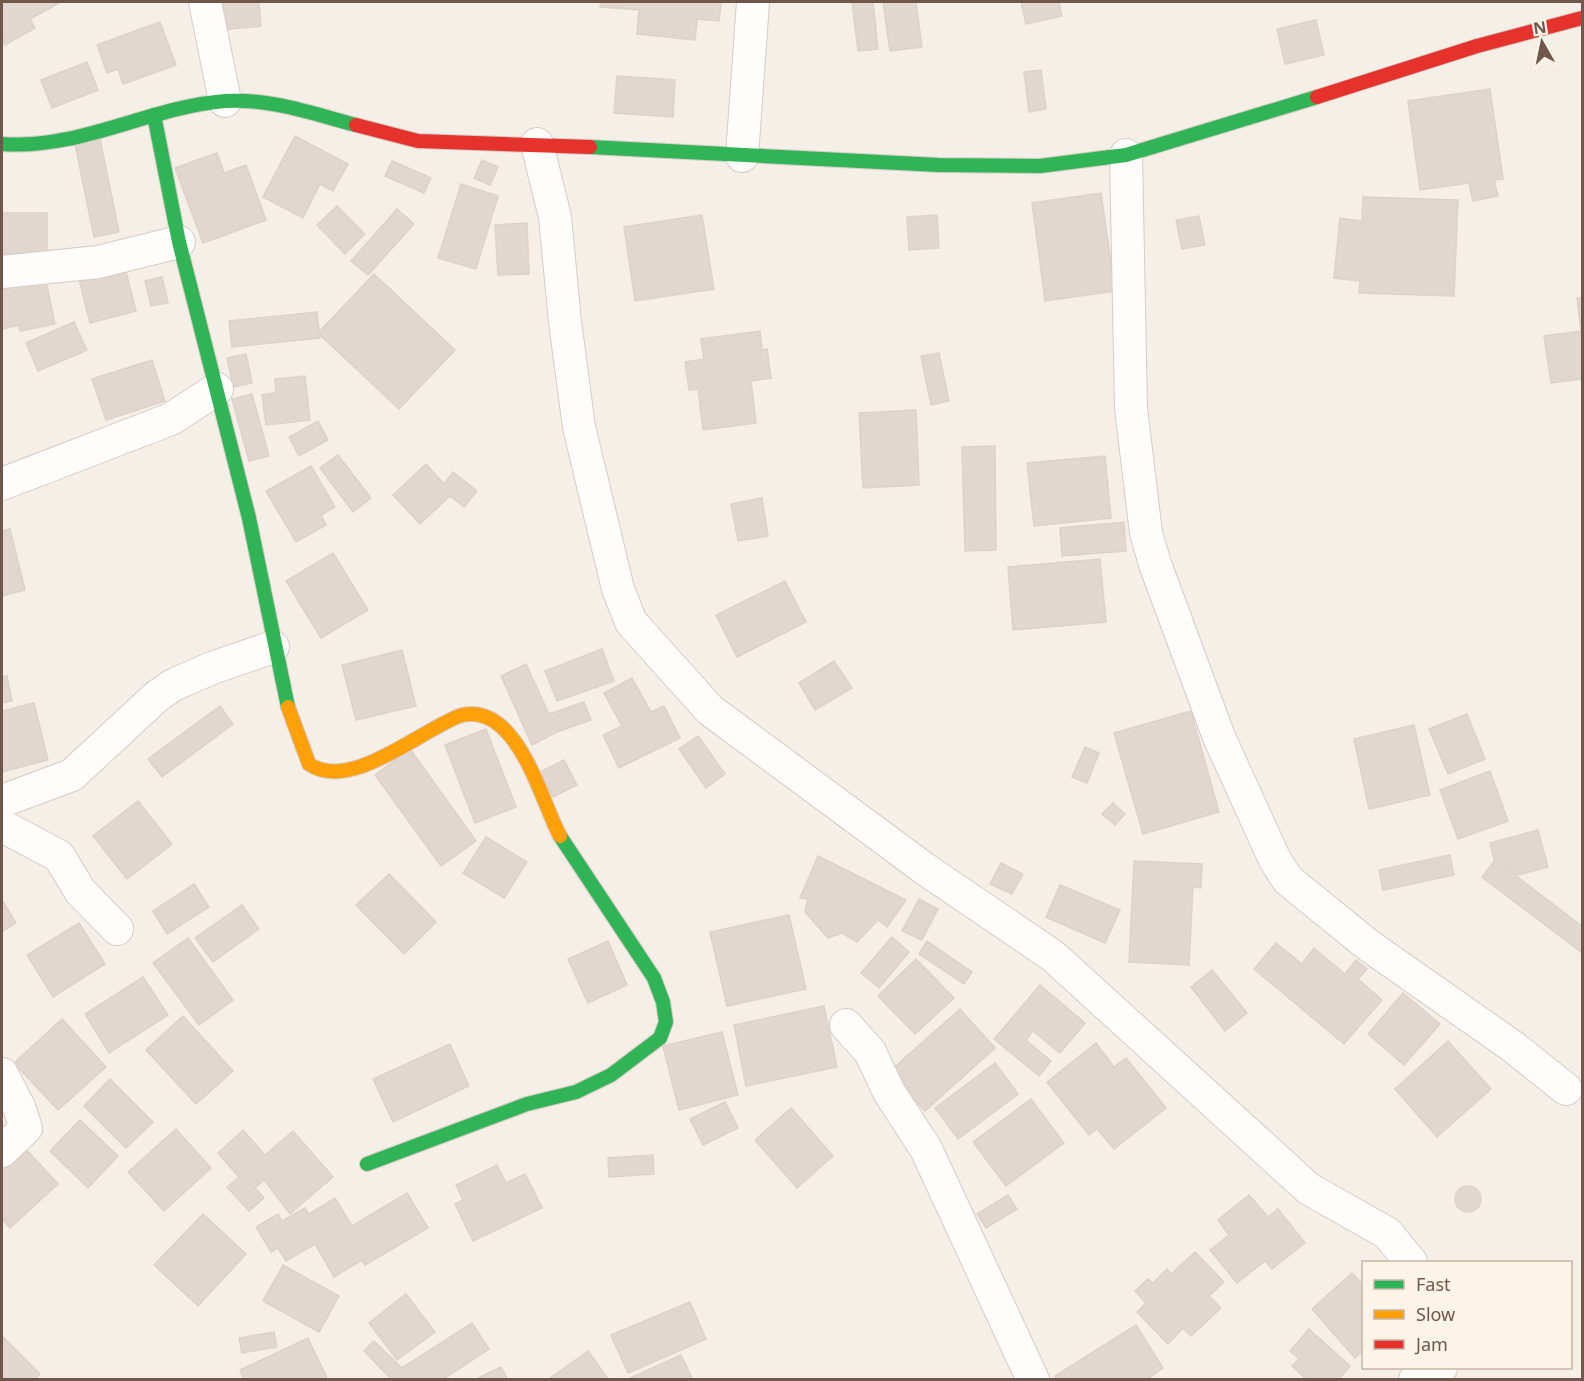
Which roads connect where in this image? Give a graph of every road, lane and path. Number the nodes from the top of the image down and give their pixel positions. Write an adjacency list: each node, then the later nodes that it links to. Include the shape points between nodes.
1 (205, 2): 4 (street)
2 (753, 2): 9 (street)
3 (1582, 18): 8 (street, via 1477,46)
4 (225, 101): 5 (street); 7 (street, via 296,109 418,141)
5 (154, 116): 6 (street, via 62,142); 10 (street)
6 (2, 144)
7 (537, 144): 9 (street); 23 (street, via 555,217 579,427 618,589 631,622 710,710 925,868 1053,956 1309,1189 1387,1233)
8 (1126, 155): 9 (street, via 1040,166); 20 (street, via 1131,408 1146,533 1219,737 1275,860 1288,880 1359,938)
9 (742, 156)
10 (179, 242): 11 (street, via 98,262); 12 (street)
11 (2, 272)
12 (217, 389): 13 (street, via 171,419); 14 (street, via 249,518)
13 (2, 484)
14 (273, 647): 15 (street, via 173,685 72,775); 22 (street, via 284,697 303,752 309,764 322,772 361,765 466,714 486,717 506,730 581,871 644,957 665,1018 660,1038 611,1075 576,1092 527,1104)
15 (2, 801)
16 (2, 826): 17 (street, via 59,856 80,891)
17 (117, 929)
18 (846, 1025): 25 (street, via 870,1052 889,1092 926,1149)
19 (2, 1074): 21 (street, via 26,1128)
20 (1566, 1089)
21 (2, 1152)
22 (367, 1164)
23 (1409, 1261)
24 (1439, 1369): 26 (street)
25 (1033, 1380)
26 (1415, 1380)

